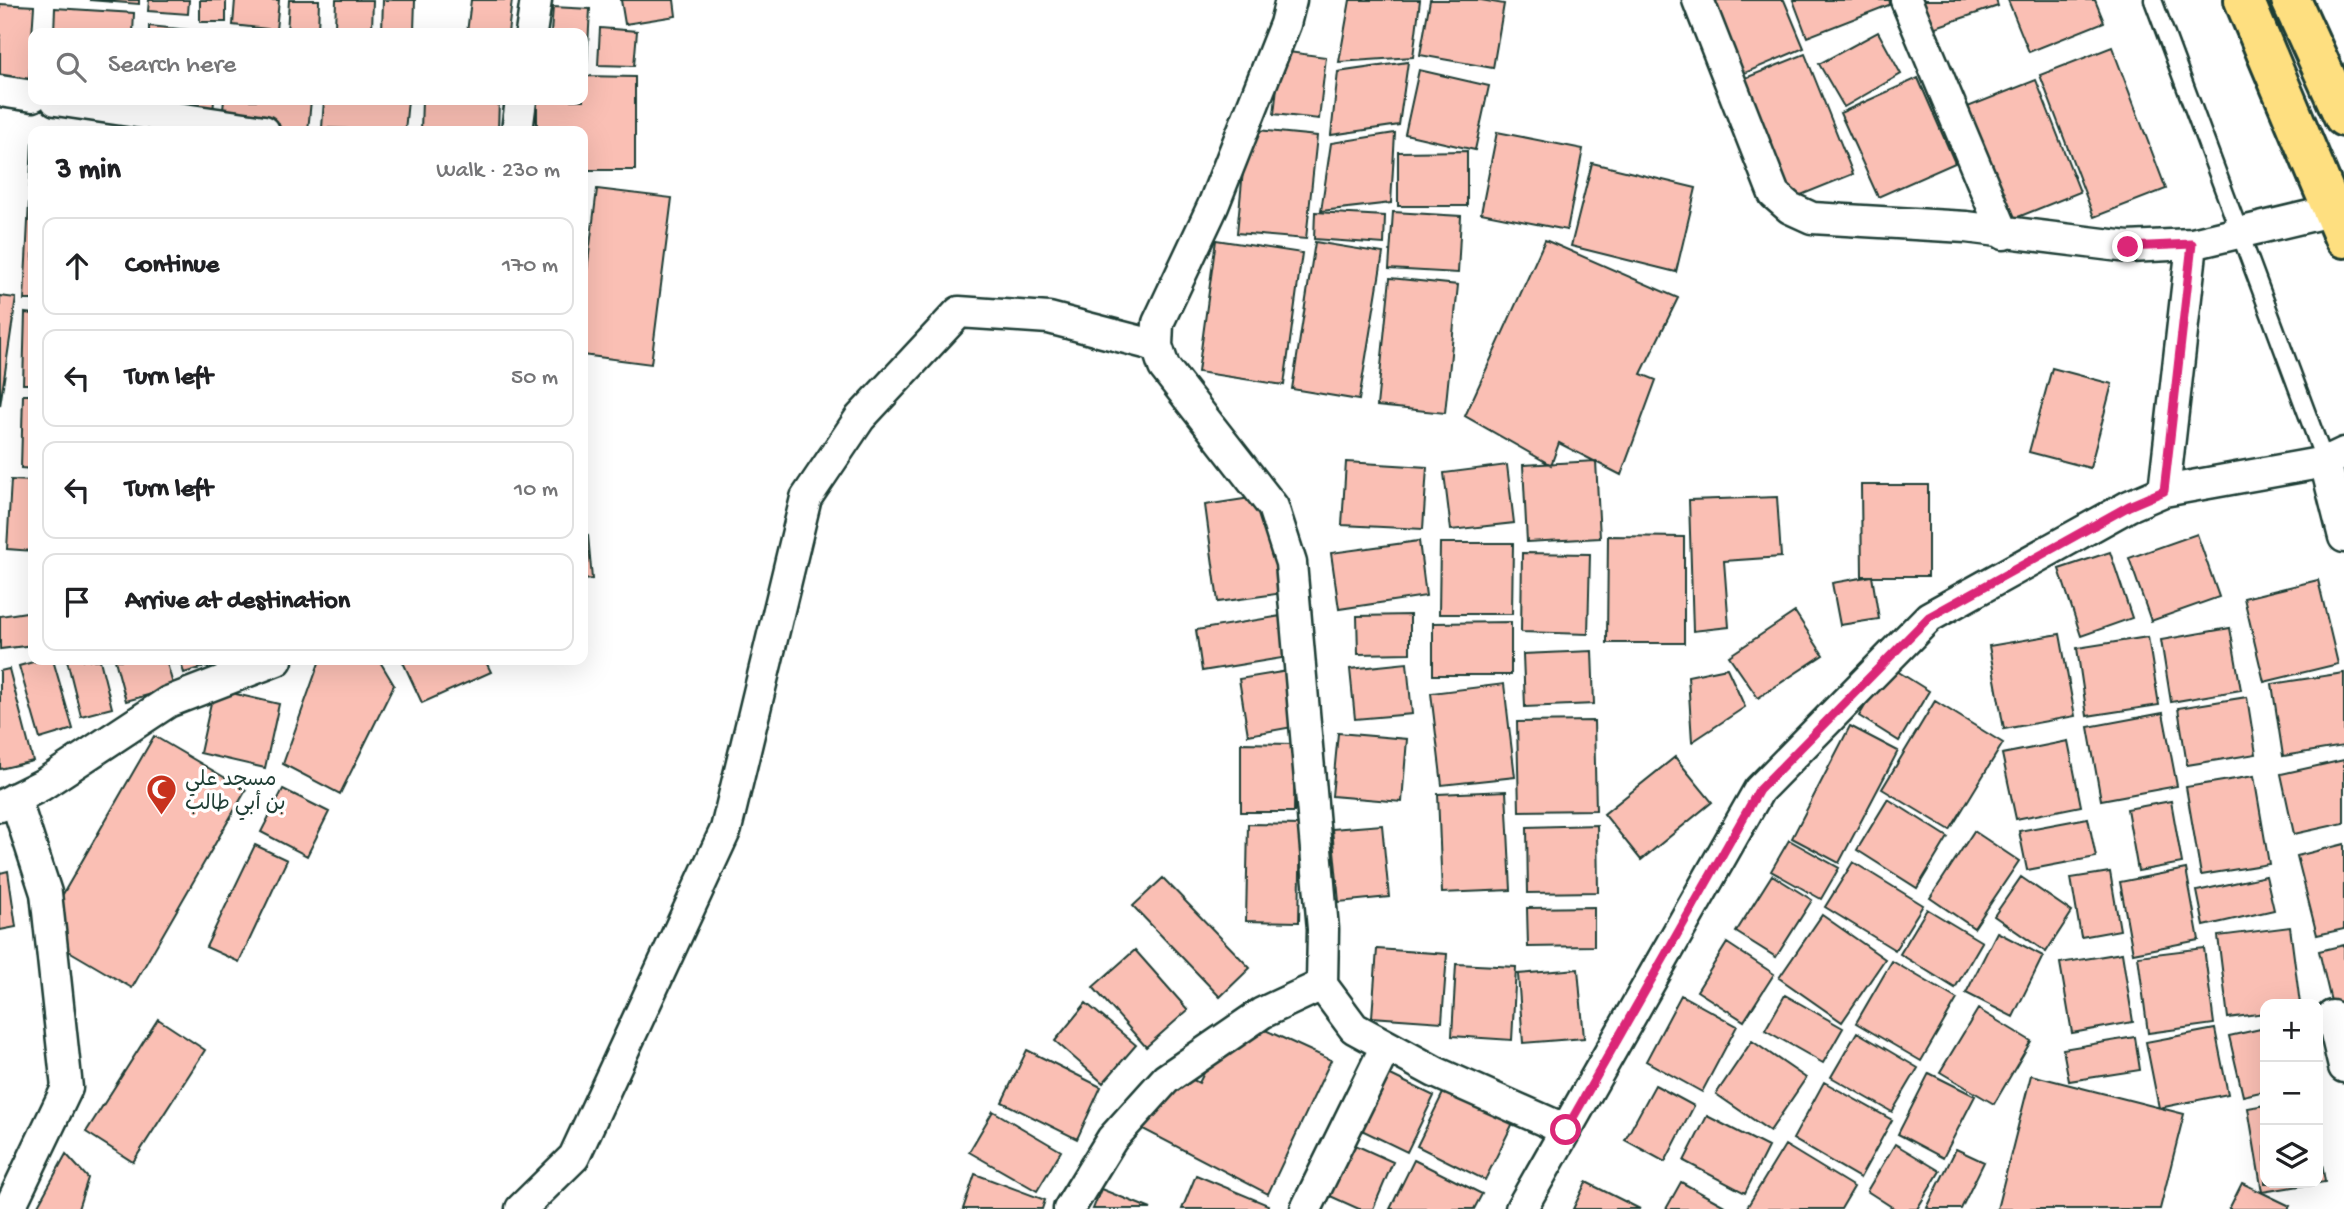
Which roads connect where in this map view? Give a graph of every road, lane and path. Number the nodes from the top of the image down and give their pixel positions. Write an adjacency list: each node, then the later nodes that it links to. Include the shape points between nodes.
1 (536, 0): 8 (street)
2 (1291, 0): 20 (street, via 1286,24 1213,206 1158,323)
3 (1698, 0): 17 (street, via 1774,194 1790,208 1812,218)
4 (1906, 0): 17 (street)
5 (2153, 0): 18 (lane)
6 (2244, 0): 16 (highway)
7 (2291, 0): 13 (highway)
8 (532, 28)
9 (0, 91): 10 (street)
10 (28, 95)
11 (90, 105): 14 (street)
12 (520, 105): 15 (street)
13 (2344, 117)
14 (230, 126)
15 (518, 126)
16 (2337, 225): 18 (street)
17 (2004, 233): 19 (street, via 2128,247)
18 (2238, 233): 19 (street); 21 (lane)
19 (2192, 244): 22 (street)
20 (1157, 346): 26 (street, via 1164,367 1273,507 1291,563 1323,929); 32 (street, via 1049,318 959,312 860,418 806,498 726,829 574,1157)
21 (2334, 458): 22 (street); 23 (street)
22 (2164, 491): 30 (street, via 1929,617 1759,790)
23 (2344, 537)
24 (264, 665): 25 (street, via 168,702 42,785)
25 (8, 802): 31 (street, via 46,892 67,1088)
26 (1322, 985): 28 (street, via 1354,1028); 33 (street, via 1262,1013 1166,1079 1112,1139)
27 (2332, 1016): 29 (street)
28 (1386, 1046): 30 (street); 34 (street)
29 (2344, 1067)
30 (1566, 1130): 35 (street)
31 (9, 1209)
32 (521, 1209)
33 (1069, 1209)
34 (1306, 1209)
35 (1521, 1209)

